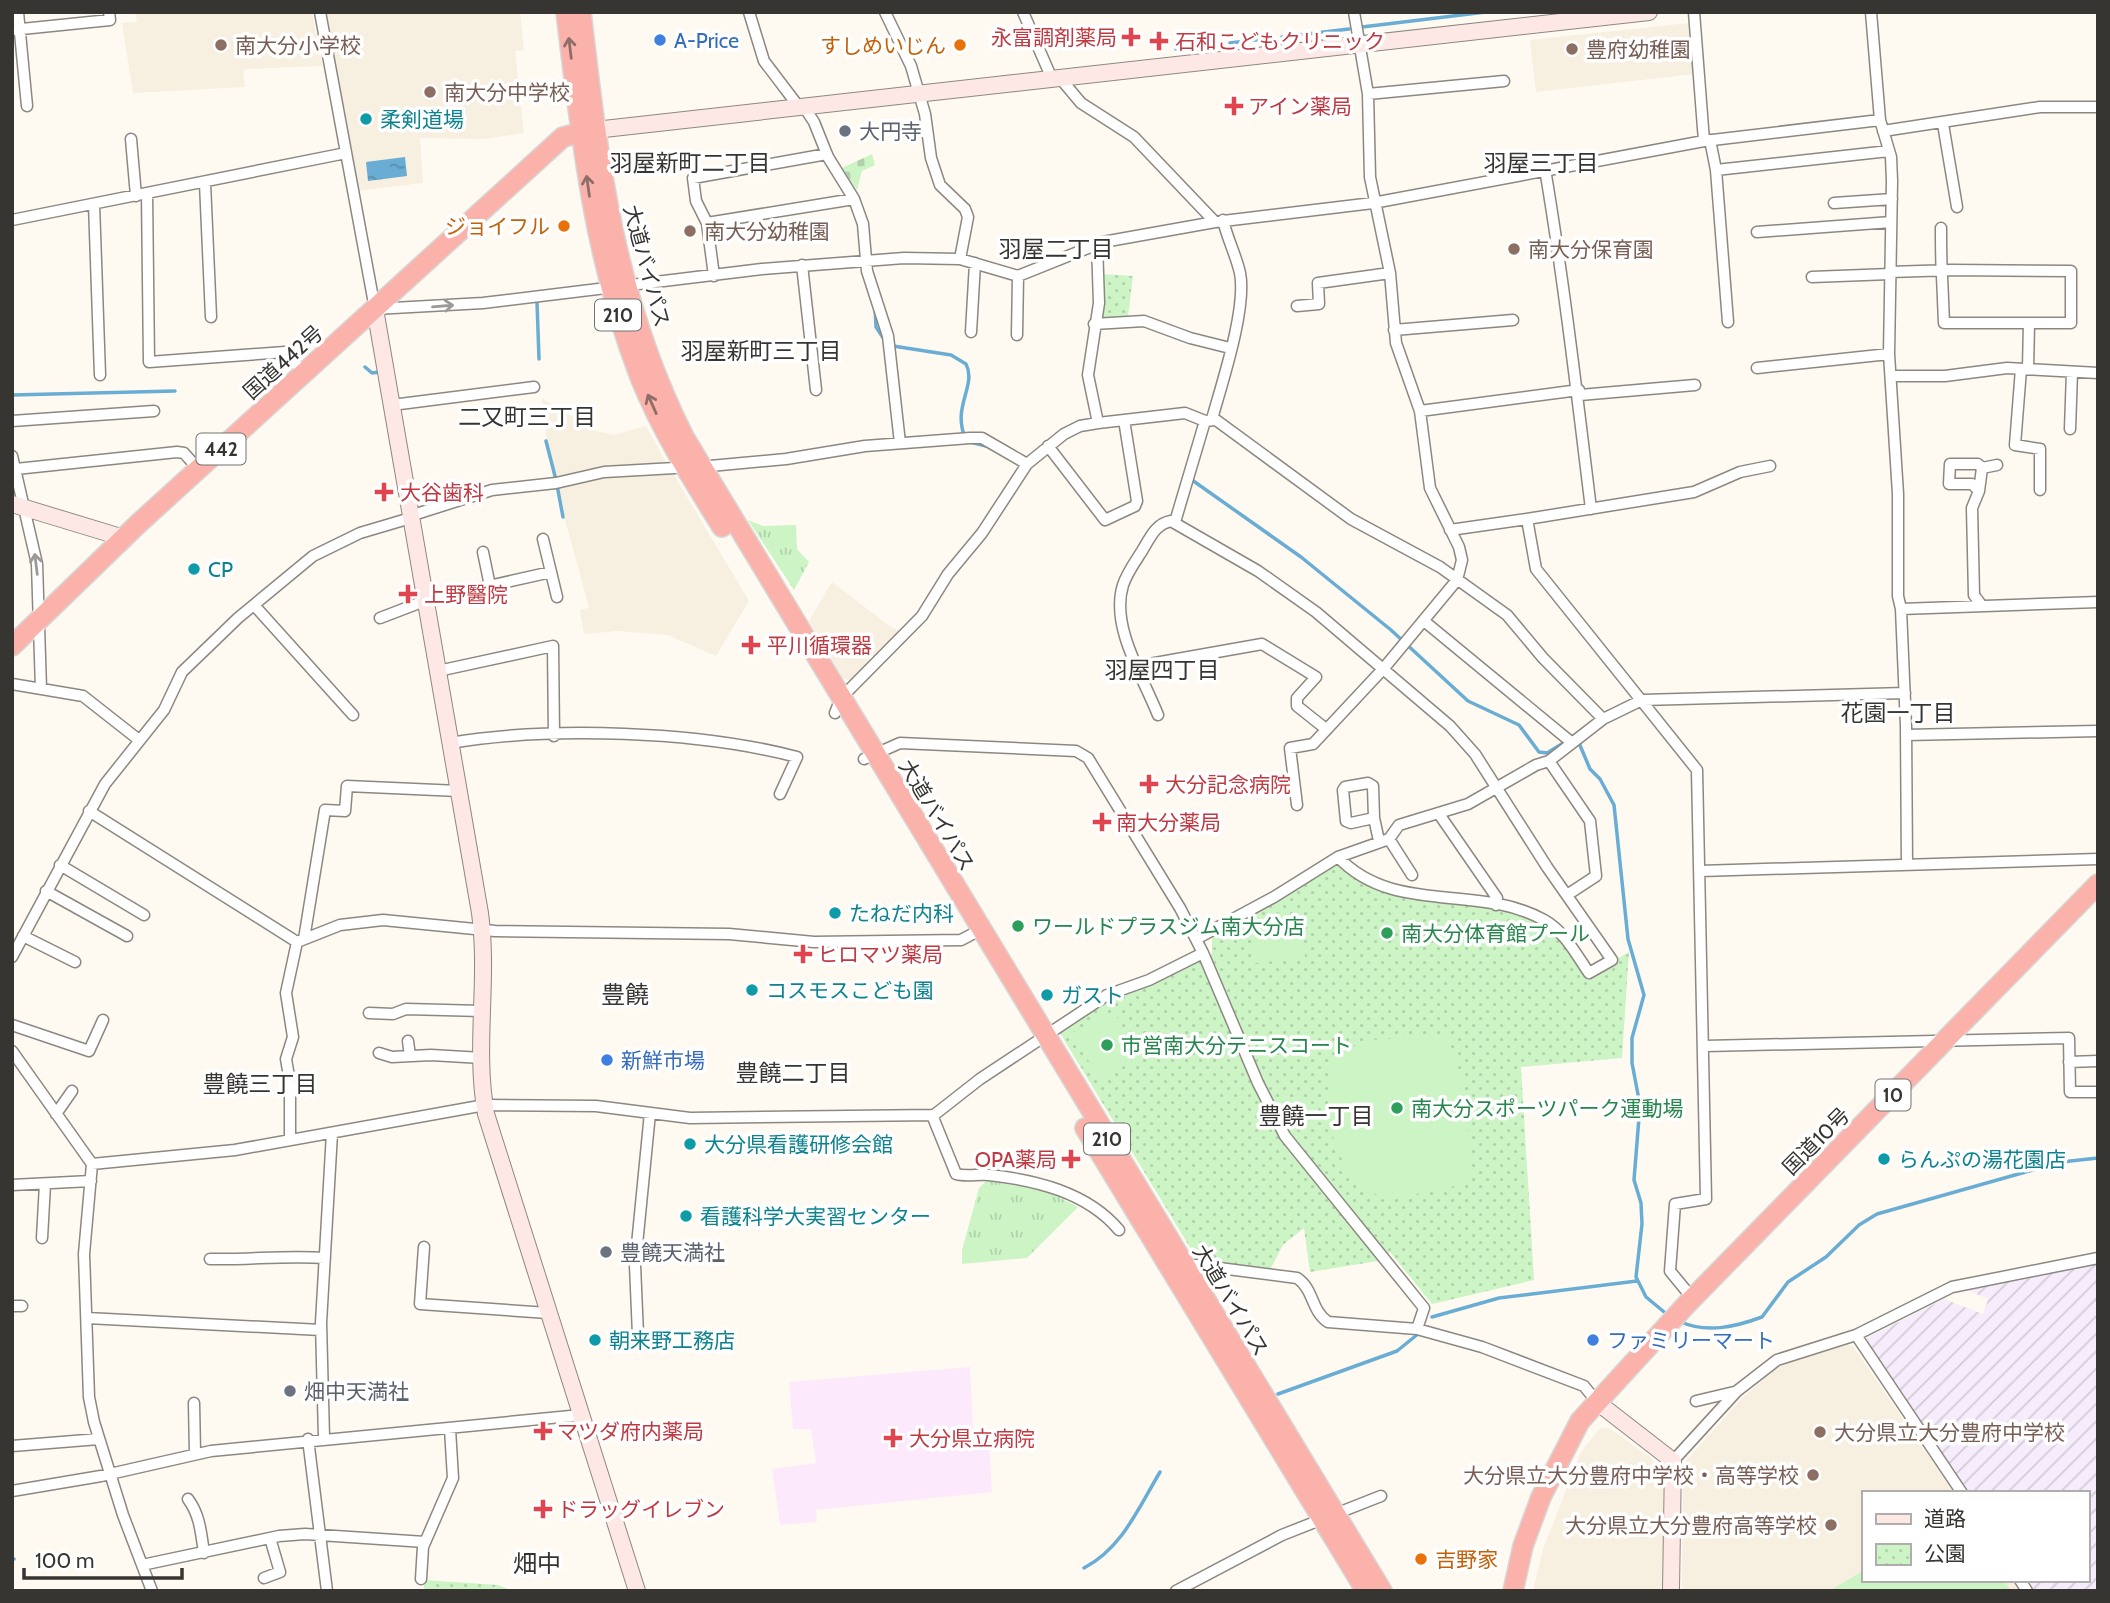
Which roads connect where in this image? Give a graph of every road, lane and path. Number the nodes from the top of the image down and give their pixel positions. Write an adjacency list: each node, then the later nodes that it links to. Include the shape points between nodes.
1 (18, 12): 14 (street)
2 (109, 12): 13 (street, via 110,20)
3 (320, 12): 29 (street)
4 (566, 12): 25 (highway, 大道バイパス / 210, one-way to 4)
5 (581, 12): 25 (highway, 大道バイパス / 210)
6 (749, 12): 21 (street, via 764,61)
7 (885, 12): 18 (street)
8 (1023, 12): 16 (street)
9 (1354, 12): 15 (street)
10 (1649, 12): 15 (street)
11 (1694, 12): 27 (street)
12 (1871, 12): 24 (street)
13 (67, 18): 14 (street)
14 (16, 30): 20 (street)
15 (1361, 44): 16 (street); 19 (street)
16 (1056, 78): 18 (street); 42 (street, via 1081,103 1134,137)
17 (1504, 81): 19 (street)
18 (919, 94): 21 (street); 48 (street, via 940,185 968,216)
19 (1368, 94): 37 (street)
20 (27, 106)
21 (801, 107): 25 (street); 30 (street, via 814,122)
22 (2098, 107): 23 (street, via 2040,107)
23 (1943, 124): 24 (street); 40 (street)
24 (1882, 125): 27 (street); 28 (street)
25 (587, 131): 58 (highway, 大道バイパス / 210, via 592,216); 60 (highway, 国道442号 / 442, via 563,137)
26 (131, 139): 34 (street)
27 (1707, 140): 31 (street); 32 (street)
28 (1889, 151): 32 (street); 36 (street)
29 (346, 153): 33 (street); 60 (street)
30 (827, 154): 35 (street); 44 (street, via 693,178 696,201)
31 (1545, 169): 37 (street); 81 (street)
32 (1716, 170): 63 (street)
33 (205, 183): 34 (street); 61 (street)
34 (141, 195): 39 (street); 74 (street, via 149,362 285,352)
35 (853, 199): 44 (street); 49 (street, via 863,224)
36 (1892, 199): 38 (street); 43 (street)
37 (1373, 203): 42 (street); 53 (street)
38 (1834, 203)
39 (94, 204): 41 (street); 76 (street)
40 (1957, 207)
41 (12, 220)
42 (1219, 221): 47 (street); 69 (street, via 1241,285)
43 (1891, 222): 46 (street); 54 (street)
44 (708, 223): 55 (street)
45 (1941, 228): 52 (street)
46 (1757, 232)
47 (1097, 244): 56 (street); 65 (street, via 1099,303)
48 (960, 259): 49 (street); 50 (street)
49 (866, 261): 51 (street); 90 (street, via 888,336)
50 (975, 263): 56 (street); 67 (street)
51 (802, 265): 55 (street); 80 (street)
52 (1942, 271): 54 (street); 64 (street, via 1944,323); 64 (street, via 2071,271 2071,323)
53 (1390, 272): 59 (street, via 1318,283 1319,304); 66 (street)
54 (1890, 273): 57 (street); 70 (street)
55 (714, 276): 58 (street)
56 (1018, 276): 68 (street)
57 (1812, 276)
58 (617, 286): 60 (street, one-way to 58, via 483,303); 93 (highway, 大道バイパス / 210)
59 (1297, 306)
60 (375, 309): 74 (highway, 国道442号 / 442); 82 (street)
61 (211, 317)
62 (1513, 320): 66 (street)
63 (1728, 322)
64 (2029, 323): 72 (street)
65 (1094, 324): 69 (street, via 1144,321); 88 (street, via 1088,376)
66 (1394, 330): 84 (street)
67 (971, 332)
68 (1017, 335)
69 (1230, 348): 86 (street)
70 (1889, 354): 71 (street); 77 (street)
71 (1757, 368)
72 (2025, 369): 73 (street); 77 (street); 101 (street, via 2015,445 2039,449)
73 (2072, 372): 75 (street); 89 (street)
74 (304, 373): 99 (highway, 国道442号 / 442)
75 (2098, 373)
76 (100, 375)
77 (1891, 376): 120 (street)
78 (1695, 385): 81 (street)
79 (534, 387): 82 (street)
80 (816, 390)
81 (1579, 392): 84 (street); 104 (street)
82 (393, 405): 105 (street)
83 (154, 411): 87 (street)
84 (1420, 411): 108 (street, via 1426,474)
85 (1124, 420): 86 (street, via 1185,413); 88 (street); 91 (street, via 1137,501 1105,520)
86 (1209, 420): 107 (street); 113 (street, via 1351,519)
87 (12, 421)
88 (1098, 422): 91 (street, via 1080,426)
89 (2070, 429)
90 (900, 443): 94 (street, via 982,438); 100 (street, via 710,466)
91 (1048, 446): 94 (street)
92 (12, 456): 98 (street)
93 (688, 458): 100 (highway, 大道バイパス / 210); 105 (street, via 675,468 604,472 492,490)
94 (1027, 464): 132 (street, via 922,616)
95 (1997, 465): 97 (street)
96 (1770, 466): 104 (street, via 1740,472 1694,492)
97 (1982, 468): 102 (street); 102 (street, via 1951,464 1950,484 1972,484)
98 (16, 469): 99 (street, via 177,452 184,453); 103 (street)
99 (198, 469): 109 (highway, 国道442号 / 442)
100 (700, 478): 132 (highway, 大道バイパス / 210)
101 (2040, 490)
102 (1979, 491): 119 (street, via 1972,508 1974,595)
103 (19, 506): 109 (street); 122 (street, one-way to 103, via 36,559)
104 (1591, 509): 106 (street)
105 (413, 516): 116 (street); 118 (street, via 320,552)
106 (1527, 519): 108 (street); 131 (street, via 1536,569)
107 (1175, 522): 125 (street, via 1156,528 1122,592 1125,632); 126 (street, via 1258,571)
108 (1450, 530): 113 (street, via 1461,554)
109 (124, 538): 122 (highway, 国道442号 / 442)
110 (543, 539): 112 (street)
111 (484, 552): 114 (street)
112 (551, 572): 114 (street); 115 (street)
113 (1457, 580): 123 (street); 135 (street, via 1512,619)
114 (490, 586): 116 (street)
115 (556, 597)
116 (426, 600): 121 (street); 127 (street)
117 (2098, 602): 119 (street)
118 (254, 605): 133 (street); 140 (street, via 182,672 163,710)
119 (1982, 606): 120 (street)
120 (1901, 609): 130 (street)
121 (380, 618)
122 (40, 621): 124 (highway, 国道442号 / 442); 129 (street)
123 (1424, 621): 126 (street); 141 (street)
124 (12, 646)
125 (1138, 666): 134 (street); 136 (street, via 1262,644 1316,677 1297,698 1297,705)
126 (1384, 668): 136 (street); 145 (street, via 1465,741)
127 (438, 671): 139 (street, via 553,646); 142 (street)
128 (12, 684): 129 (street)
129 (41, 689): 140 (street, via 88,699)
130 (1905, 692): 131 (street); 138 (street)
131 (1642, 700): 135 (street); 157 (street, via 1697,770)
132 (838, 706): 143 (highway, 大道バイパス / 210)
133 (353, 715)
134 (1158, 715)
135 (1603, 719): 141 (street)
136 (1326, 729): 148 (street, via 1313,744 1290,748)
137 (2098, 731): 138 (street)
138 (1906, 735): 156 (street)
139 (554, 736): 142 (street, via 492,736); 147 (street, via 710,740 797,757)
140 (139, 740): 149 (street)
141 (1572, 742): 144 (street)
142 (450, 743): 146 (street)
143 (869, 756): 165 (highway, 大道バイパス / 210); 168 (street, via 900,743 1076,751 1088,758)
144 (1549, 761): 145 (street); 161 (street, via 1590,821 1596,876)
145 (1495, 787): 150 (street, via 1468,804); 161 (street)
146 (458, 791): 164 (street); 169 (street, via 346,786 345,811 325,810)
147 (780, 794)
148 (1297, 805)
149 (89, 811): 155 (street); 169 (street)
150 (1439, 814): 152 (street, via 1399,825); 162 (street, via 1497,898)
151 (1374, 818): 152 (street)
152 (1384, 840): 153 (street); 158 (street)
153 (1338, 857): 162 (street, via 1354,874 1382,888); 168 (street)
154 (2098, 859): 156 (street)
155 (60, 865): 160 (street); 163 (street)
156 (1906, 865): 157 (street)
157 (1700, 871): 180 (street)
158 (1412, 875)
159 (2098, 884): 177 (highway, 国道10号 / 10)
160 (46, 891): 166 (street); 167 (street)
161 (1567, 895): 162 (street, via 1612,960 1589,972 1564,936 1546,920)
162 (1496, 905)
163 (144, 915)
164 (482, 930): 165 (street, via 729,934 814,942 961,940); 169 (street, via 372,920 340,925); 173 (street)
165 (974, 933): 179 (highway, 大道バイパス / 210)
166 (23, 936): 171 (street); 172 (street)
167 (127, 936)
168 (1196, 939): 170 (street)
169 (300, 941): 194 (street, via 286,993 293,1037 286,1059)
170 (1203, 953): 179 (street, via 1107,995); 209 (street, via 1285,1136 1424,1308)
171 (12, 957)
172 (75, 962)
173 (482, 1011): 174 (street); 184 (street)
174 (369, 1013)
175 (103, 1020): 176 (street, via 89,1051)
176 (12, 1025)
177 (1947, 1040): 180 (street); 186 (street, via 2069,1038); 206 (highway, 国道10号 / 10)
178 (408, 1041): 183 (street)
179 (1040, 1041): 192 (street); 205 (highway, 大道バイパス / 210); 230 (highway, 大道バイパス / 210)
180 (1705, 1045): 206 (street, via 1706,1199 1675,1204 1670,1251 1671,1271)
181 (12, 1051): 191 (street)
182 (379, 1053): 183 (street)
183 (410, 1056): 184 (street)
184 (482, 1058): 189 (street)
185 (2098, 1061): 186 (street)
186 (2069, 1062): 188 (street, via 2070,1092)
187 (72, 1091): 191 (street)
188 (2098, 1092)
189 (485, 1105): 190 (street, via 552,1104); 193 (street); 207 (street)
190 (650, 1113): 192 (street, via 718,1118); 211 (street, via 635,1265)
191 (55, 1114): 195 (street)
192 (932, 1115): 199 (street, via 956,1174 1046,1184 1104,1215)
193 (332, 1133): 194 (street); 202 (street)
194 (290, 1140): 195 (street)
195 (92, 1164): 196 (street)
196 (91, 1181): 197 (street); 208 (street, via 84,1254)
197 (46, 1184): 198 (street); 200 (street)
198 (12, 1185)
199 (1119, 1230)
200 (42, 1238)
201 (424, 1247): 207 (street, via 420,1304)
202 (325, 1258): 204 (street); 210 (street)
203 (2098, 1258): 212 (street, via 1952,1287)
204 (210, 1259)
205 (1187, 1270): 209 (street, via 1196,1265 1297,1278 1306,1284 1318,1315 1328,1322); 230 (highway, 大道バイパス / 210)
206 (1690, 1302): 215 (highway, 国道10号 / 10)
207 (548, 1313): 217 (street)
208 (87, 1318): 210 (street); 220 (street, via 89,1397)
209 (1418, 1329): 215 (street, via 1482,1347 1584,1386)
210 (321, 1330): 219 (street)
211 (638, 1335)
212 (1856, 1335): 213 (street, via 1777,1360); 227 (street)
213 (1737, 1391): 214 (street); 224 (street)
214 (1696, 1401)
215 (1597, 1402): 224 (street); 244 (highway, 国道10号 / 10, via 1562,1451 1541,1497); 245 (highway, 国道10号 / 10, via 1567,1460)
216 (194, 1403): 223 (street)
217 (581, 1415): 218 (street); 240 (street)
218 (450, 1429): 219 (street); 233 (street, via 453,1478)
219 (324, 1438): 221 (street)
220 (99, 1439): 222 (street); 225 (street)
221 (309, 1439): 223 (street); 231 (street)
222 (12, 1446)
223 (195, 1453): 225 (street)
224 (1673, 1461): 246 (street)
225 (111, 1473): 226 (street); 235 (street)
226 (12, 1491)
227 (1961, 1491)
228 (1381, 1496): 230 (street)
229 (188, 1499): 234 (street, via 195,1509)
230 (1328, 1515): 241 (street); 242 (highway, 大道バイパス / 210); 243 (highway, 大道バイパス / 210)
231 (320, 1536): 232 (street); 233 (street); 239 (street)
232 (270, 1538): 234 (street); 236 (street, via 280,1572)
233 (425, 1542): 237 (street)
234 (204, 1553): 235 (street)
235 (142, 1565): 238 (street)
236 (264, 1578)
237 (421, 1579)
238 (152, 1591)
239 (327, 1591)
240 (637, 1591)
241 (1176, 1591)
242 (1366, 1591)
243 (1382, 1591)
244 (1513, 1591)
245 (1523, 1591)
246 (1671, 1591)

